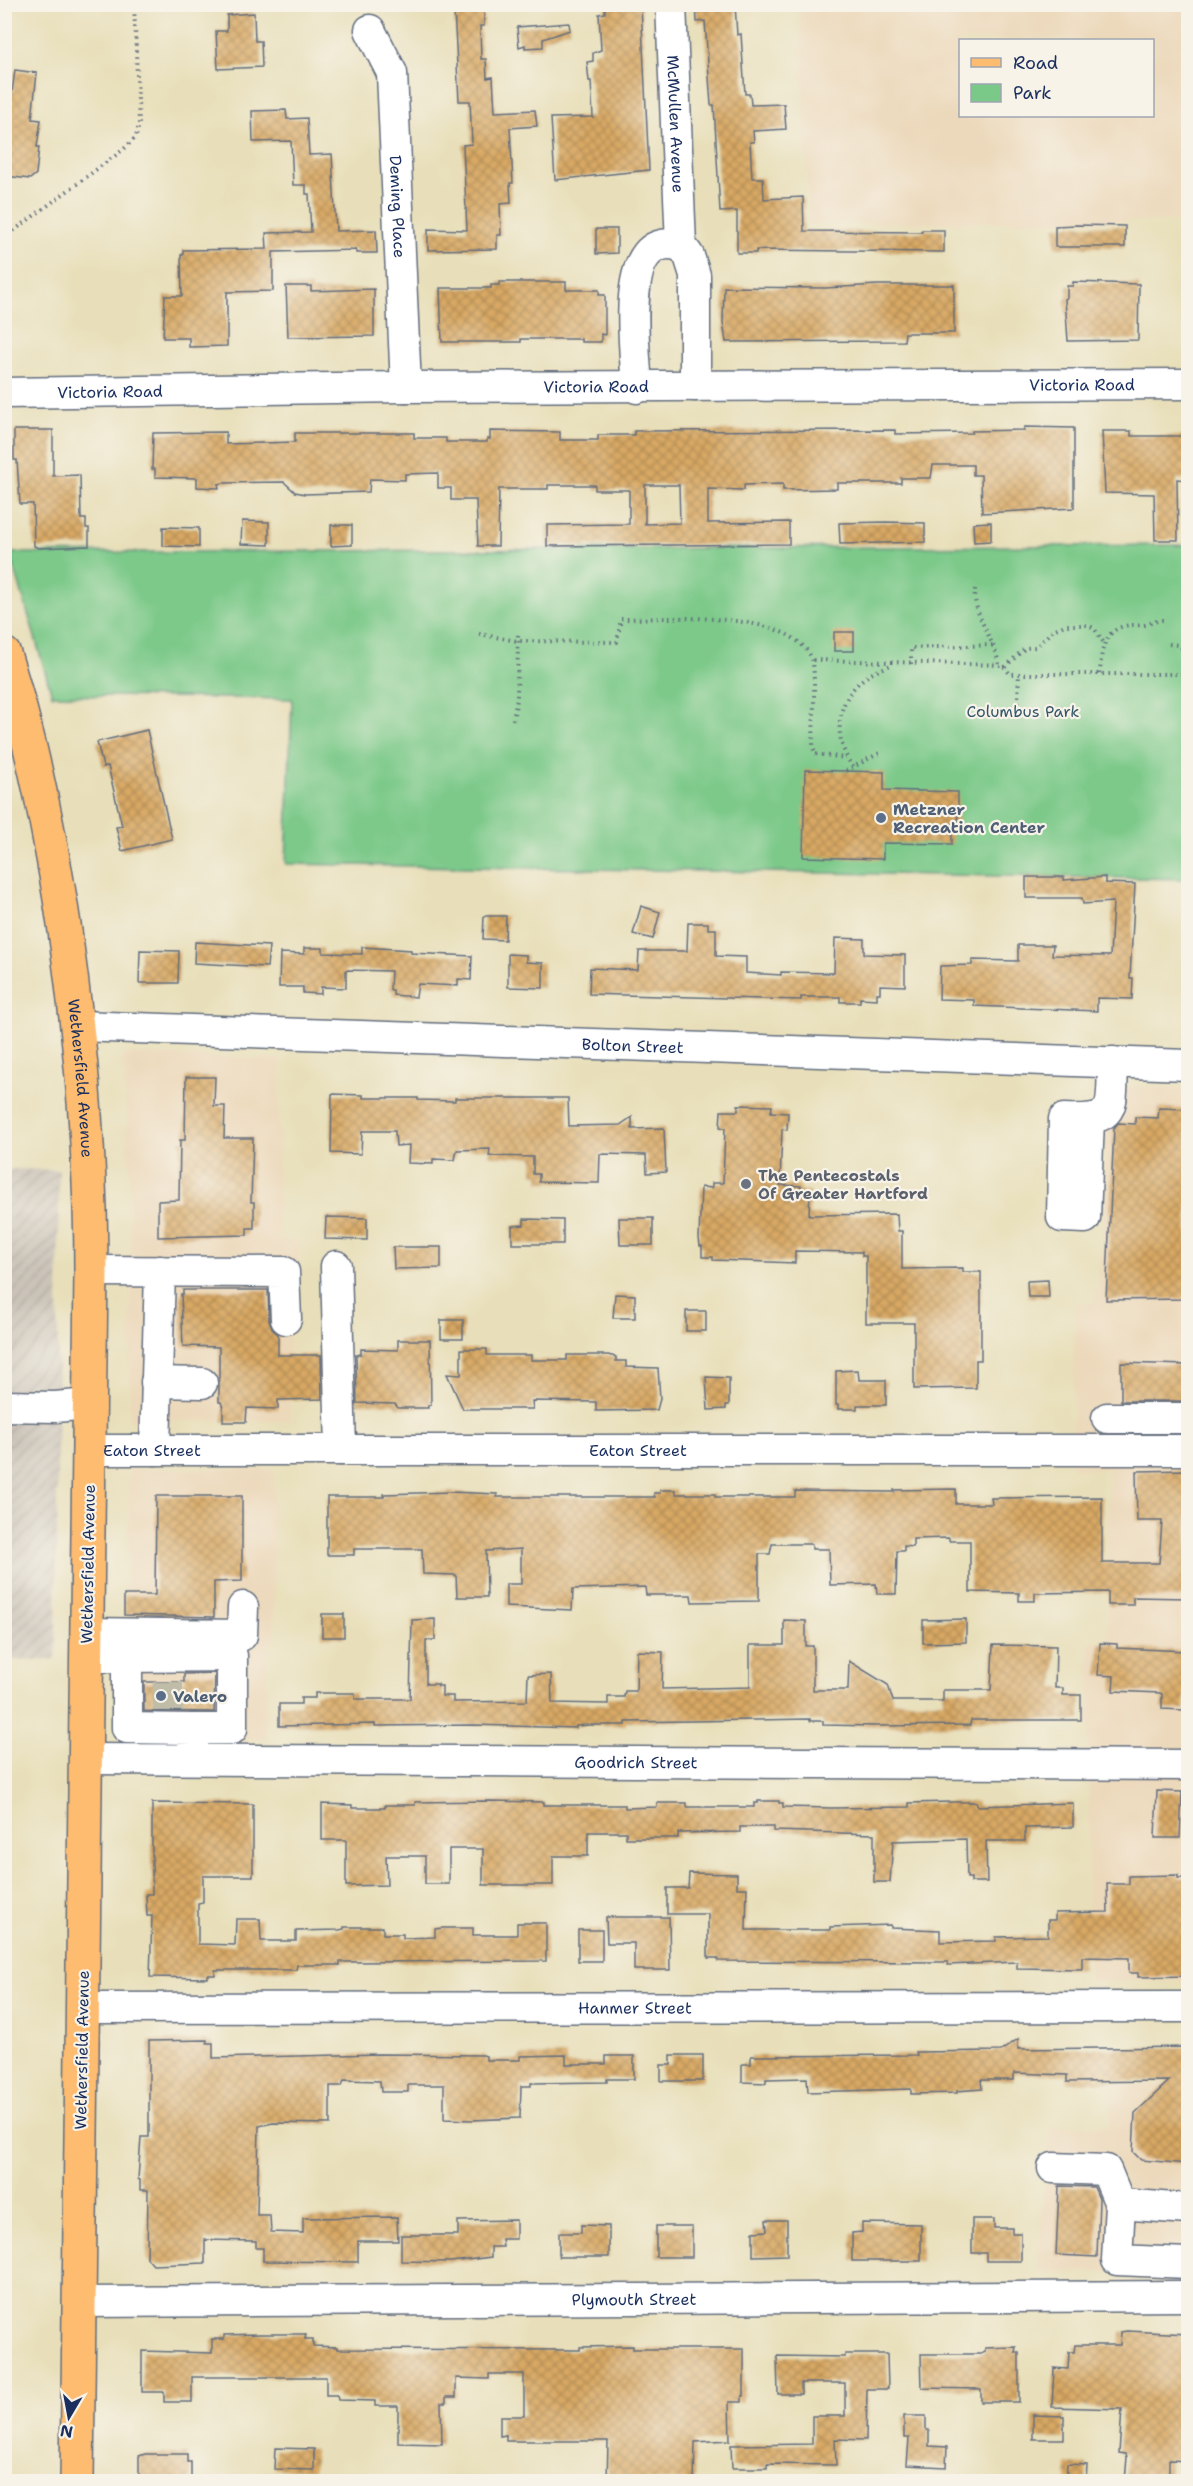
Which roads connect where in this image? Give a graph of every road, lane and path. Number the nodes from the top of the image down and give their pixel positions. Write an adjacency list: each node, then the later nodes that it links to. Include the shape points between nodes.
1 (134, 4): 4 (path, via 137,136)
2 (671, 4): 5 (street, McMullen Avenue)
3 (370, 30): 8 (street, Deming Place, via 392,73)
4 (4, 238)
5 (681, 245): 7 (street, McMullen Avenue, via 695,275); 9 (street, via 660,244 642,259 633,294)
6 (1188, 384): 7 (street, Victoria Road)
7 (695, 386): 9 (street, Victoria Road)
8 (406, 387): 9 (street, Victoria Road); 10 (street, Victoria Road)
9 (637, 387)
10 (4, 393)
11 (975, 589): 18 (path, via 974,602)
12 (1163, 620): 16 (path, via 1148,625 1125,625)
13 (518, 633): 15 (path)
14 (479, 634): 15 (path)
15 (517, 641): 21 (path, via 617,642 621,619 733,620 766,626 788,636); 30 (path)
16 (1104, 643): 25 (path, via 1094,628 1065,625 1053,630 1036,647 1025,648); 27 (path)
17 (1169, 644): 19 (path)
18 (994, 645): 23 (path, via 911,648); 24 (path)
19 (1188, 652)
20 (4, 654): 35 (main road, Wethersfield Avenue, via 29,743 51,850)
21 (813, 660): 22 (path); 32 (path, via 815,754)
22 (895, 664): 23 (path); 32 (path, via 863,678 845,702 838,728)
23 (911, 664): 24 (path)
24 (999, 665): 25 (path)
25 (1005, 667): 26 (path, via 1010,674)
26 (1019, 674): 27 (path); 29 (path)
27 (1100, 674): 28 (path)
28 (1188, 674)
29 (1018, 703)
30 (513, 720)
31 (883, 751): 33 (path)
32 (846, 758): 33 (path)
33 (853, 767): 34 (path)
34 (846, 771)
35 (78, 1026): 36 (street, Bolton Street); 41 (main road, Wethersfield Avenue, via 88,1152)
36 (1113, 1062): 37 (street, Bolton Street); 38 (street, via 1110,1105 1101,1117)
37 (1188, 1065)
38 (1089, 1120)
39 (336, 1266): 51 (street)
40 (159, 1271): 41 (street); 42 (street, via 284,1272); 43 (street)
41 (91, 1272): 45 (main road, Wethersfield Avenue)
42 (286, 1319)
43 (156, 1382): 44 (street); 50 (street)
44 (202, 1383)
45 (90, 1404): 46 (street); 49 (main road, Wethersfield Avenue)
46 (4, 1406)
47 (1107, 1418): 48 (street)
48 (1188, 1418)
49 (89, 1450): 50 (street, Eaton Street); 54 (main road, Wethersfield Avenue)
50 (155, 1450): 51 (street, Eaton Street)
51 (341, 1450): 52 (street, Eaton Street)
52 (1188, 1450)
53 (243, 1607): 54 (street, via 242,1635)
54 (87, 1645): 55 (street); 58 (main road, Wethersfield Avenue)
55 (127, 1657): 56 (street); 57 (street)
56 (173, 1701): 57 (street); 59 (street)
57 (127, 1728): 58 (street)
58 (86, 1744): 59 (street, Goodrich Street); 62 (main road, Wethersfield Avenue)
59 (193, 1760): 60 (street, Goodrich Street)
60 (1188, 1765)
61 (1188, 2007): 62 (street, Hanmer Street)
62 (83, 2008): 68 (main road, Wethersfield Avenue)
63 (1053, 2168): 64 (street, via 1106,2170)
64 (1120, 2204): 65 (street); 66 (street, via 1117,2260)
65 (1188, 2209)
66 (1188, 2263)
67 (1188, 2296): 68 (street, Plymouth Street)
68 (79, 2302): 69 (main road, Wethersfield Avenue)
69 (77, 2481)

